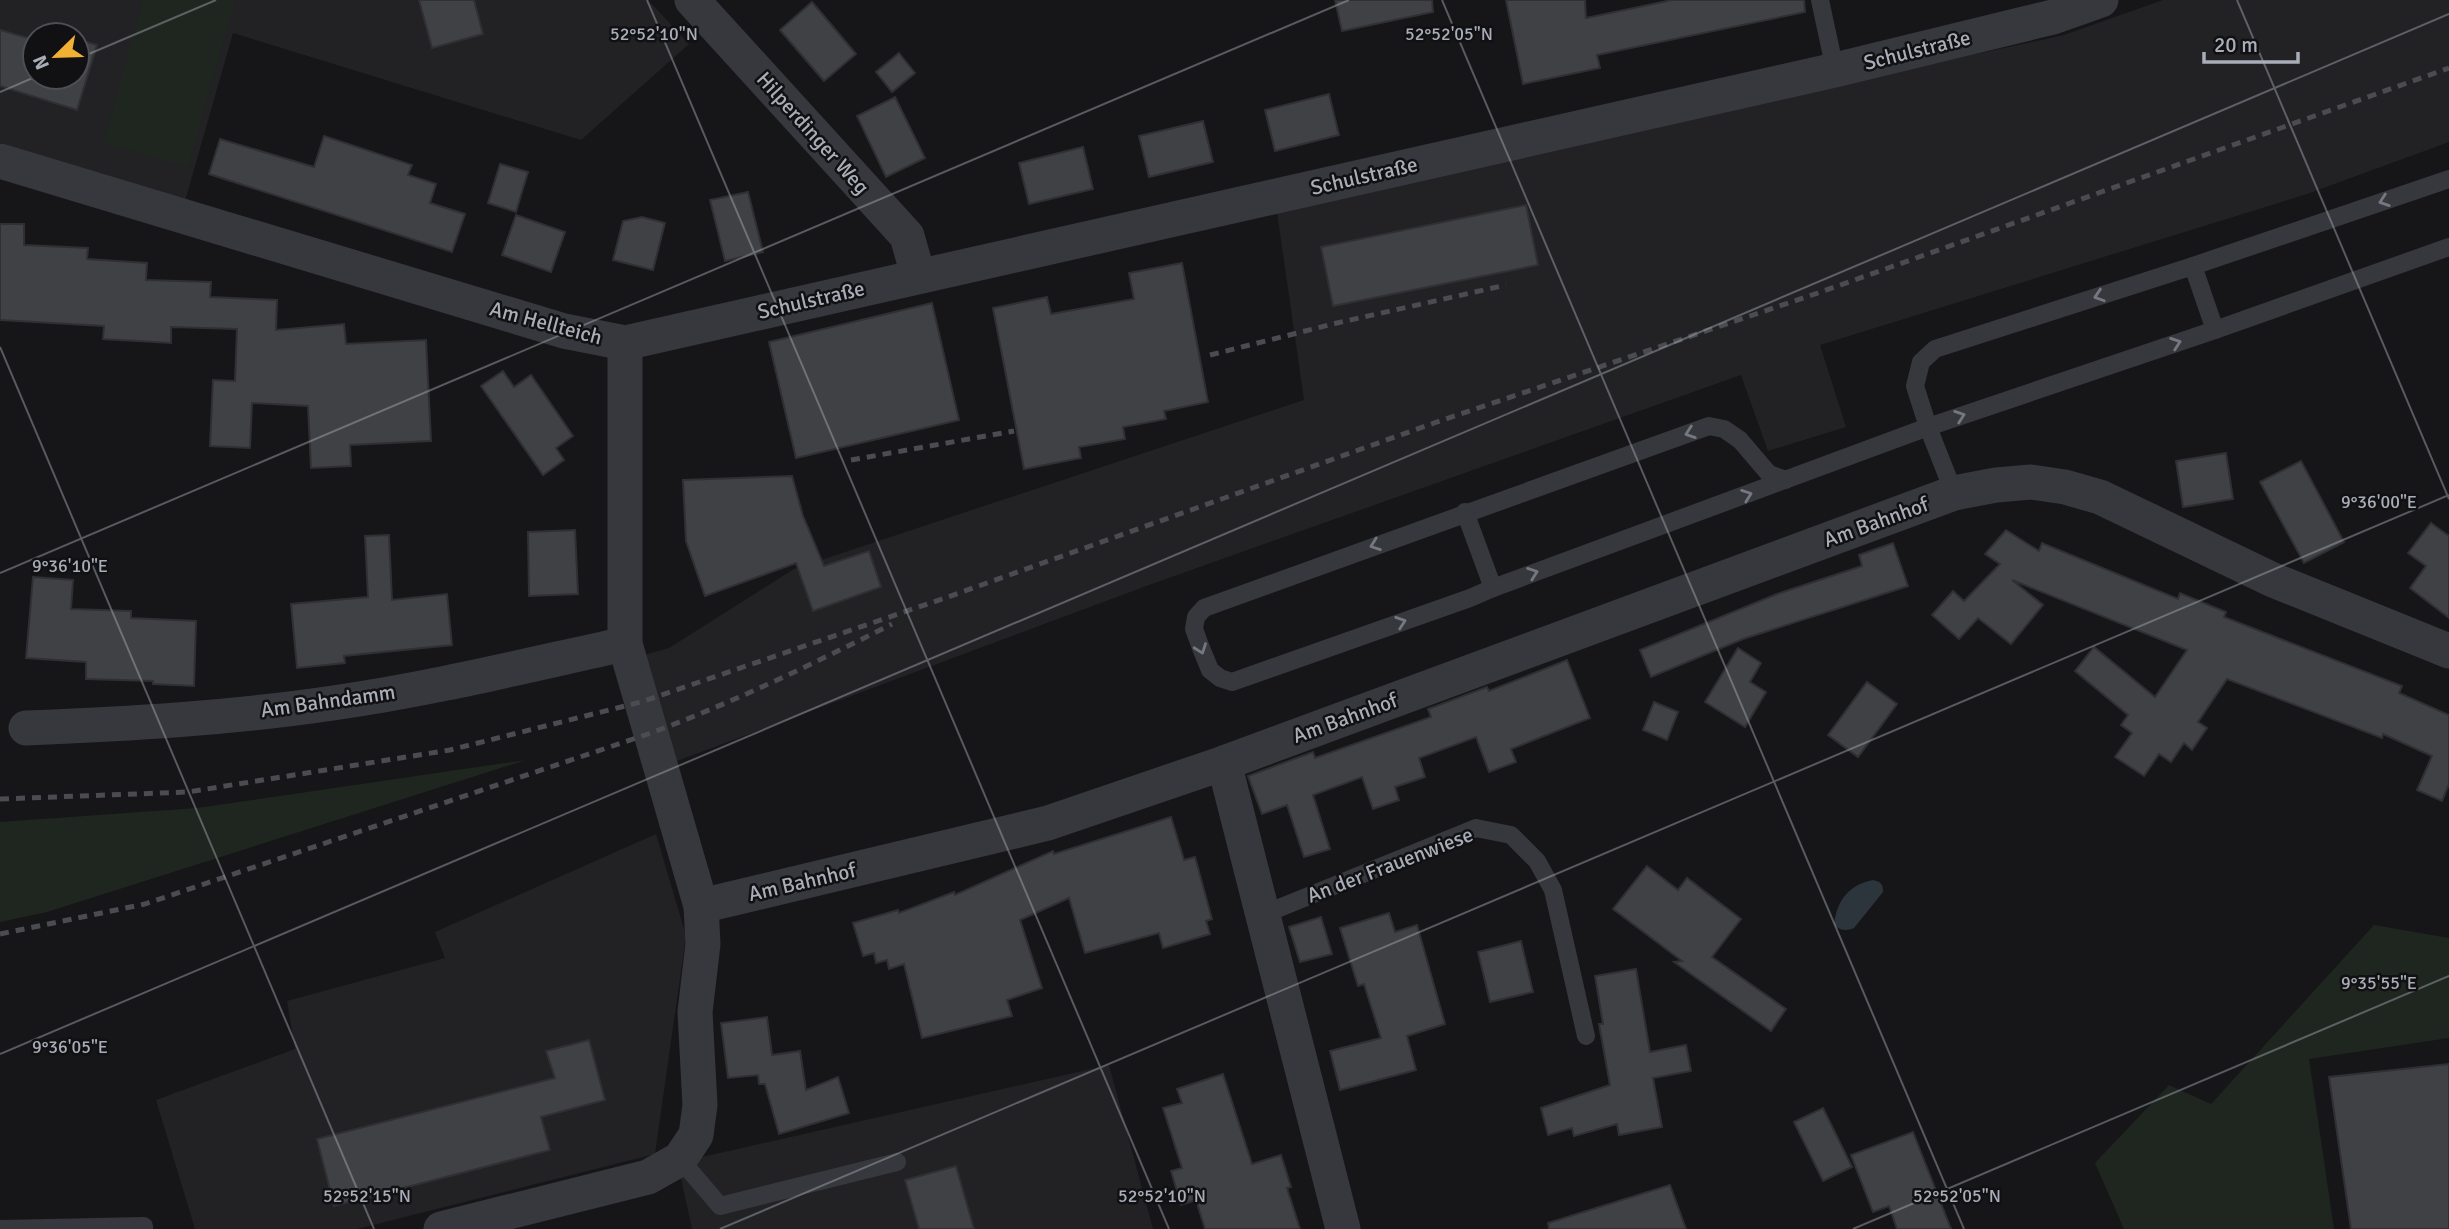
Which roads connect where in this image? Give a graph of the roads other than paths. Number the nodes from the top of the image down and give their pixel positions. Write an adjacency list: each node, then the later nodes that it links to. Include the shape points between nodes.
1 (692, 0): 9 (street, Hilperdinger Weg, via 907,236)
2 (1821, 0): 4 (lane)
3 (2101, 0): 4 (street, Schulstraße)
4 (1835, 70): 9 (street, Schulstraße)
5 (0, 161): 11 (street, Am Hellteich, via 564,331)
6 (2449, 179): 8 (lane, one-way to 8)
7 (2449, 247): 10 (lane)
8 (2193, 266): 10 (lane); 12 (lane, one-way to 12, via 1935,349 1921,362 1915,386)
9 (918, 275): 11 (street, Schulstraße)
10 (2215, 330): 12 (lane, one-way to 10)
11 (625, 343): 17 (street, Am Hellteich)
12 (1928, 427): 13 (lane); 14 (lane)
13 (1786, 480): 15 (lane, one-way to 15, via 1769,474 1740,440 1709,426); 16 (lane, one-way to 13)
14 (1954, 493): 18 (street, Am Bahnhof, via 2031,482 2100,497 2273,580); 20 (street, Am Bahnhof)
15 (1465, 512): 16 (lane); 16 (lane, one-way to 16, via 1204,607 1194,629 1210,670 1232,681)
16 (1493, 588)
17 (625, 644): 19 (street, Am Bahndamm, via 333,703 132,724); 21 (street, Am Hellteich)
18 (2449, 651)
19 (26, 728)
20 (1224, 763): 21 (street, Am Bahnhof, via 1048,823); 22 (street)
21 (701, 906): 24 (street, via 703,944 695,1012 700,1105 696,1135)
22 (1262, 915): 23 (lane, An der Frauenwiese, via 1476,828 1511,835 1537,861 1553,890); 29 (street)
23 (1586, 1036)
24 (680, 1159): 25 (lane, via 720,1206); 28 (street, via 648,1177)
25 (897, 1162)
26 (0, 1229): 27 (lane)
27 (144, 1229)
28 (441, 1229)
29 (1343, 1229)

